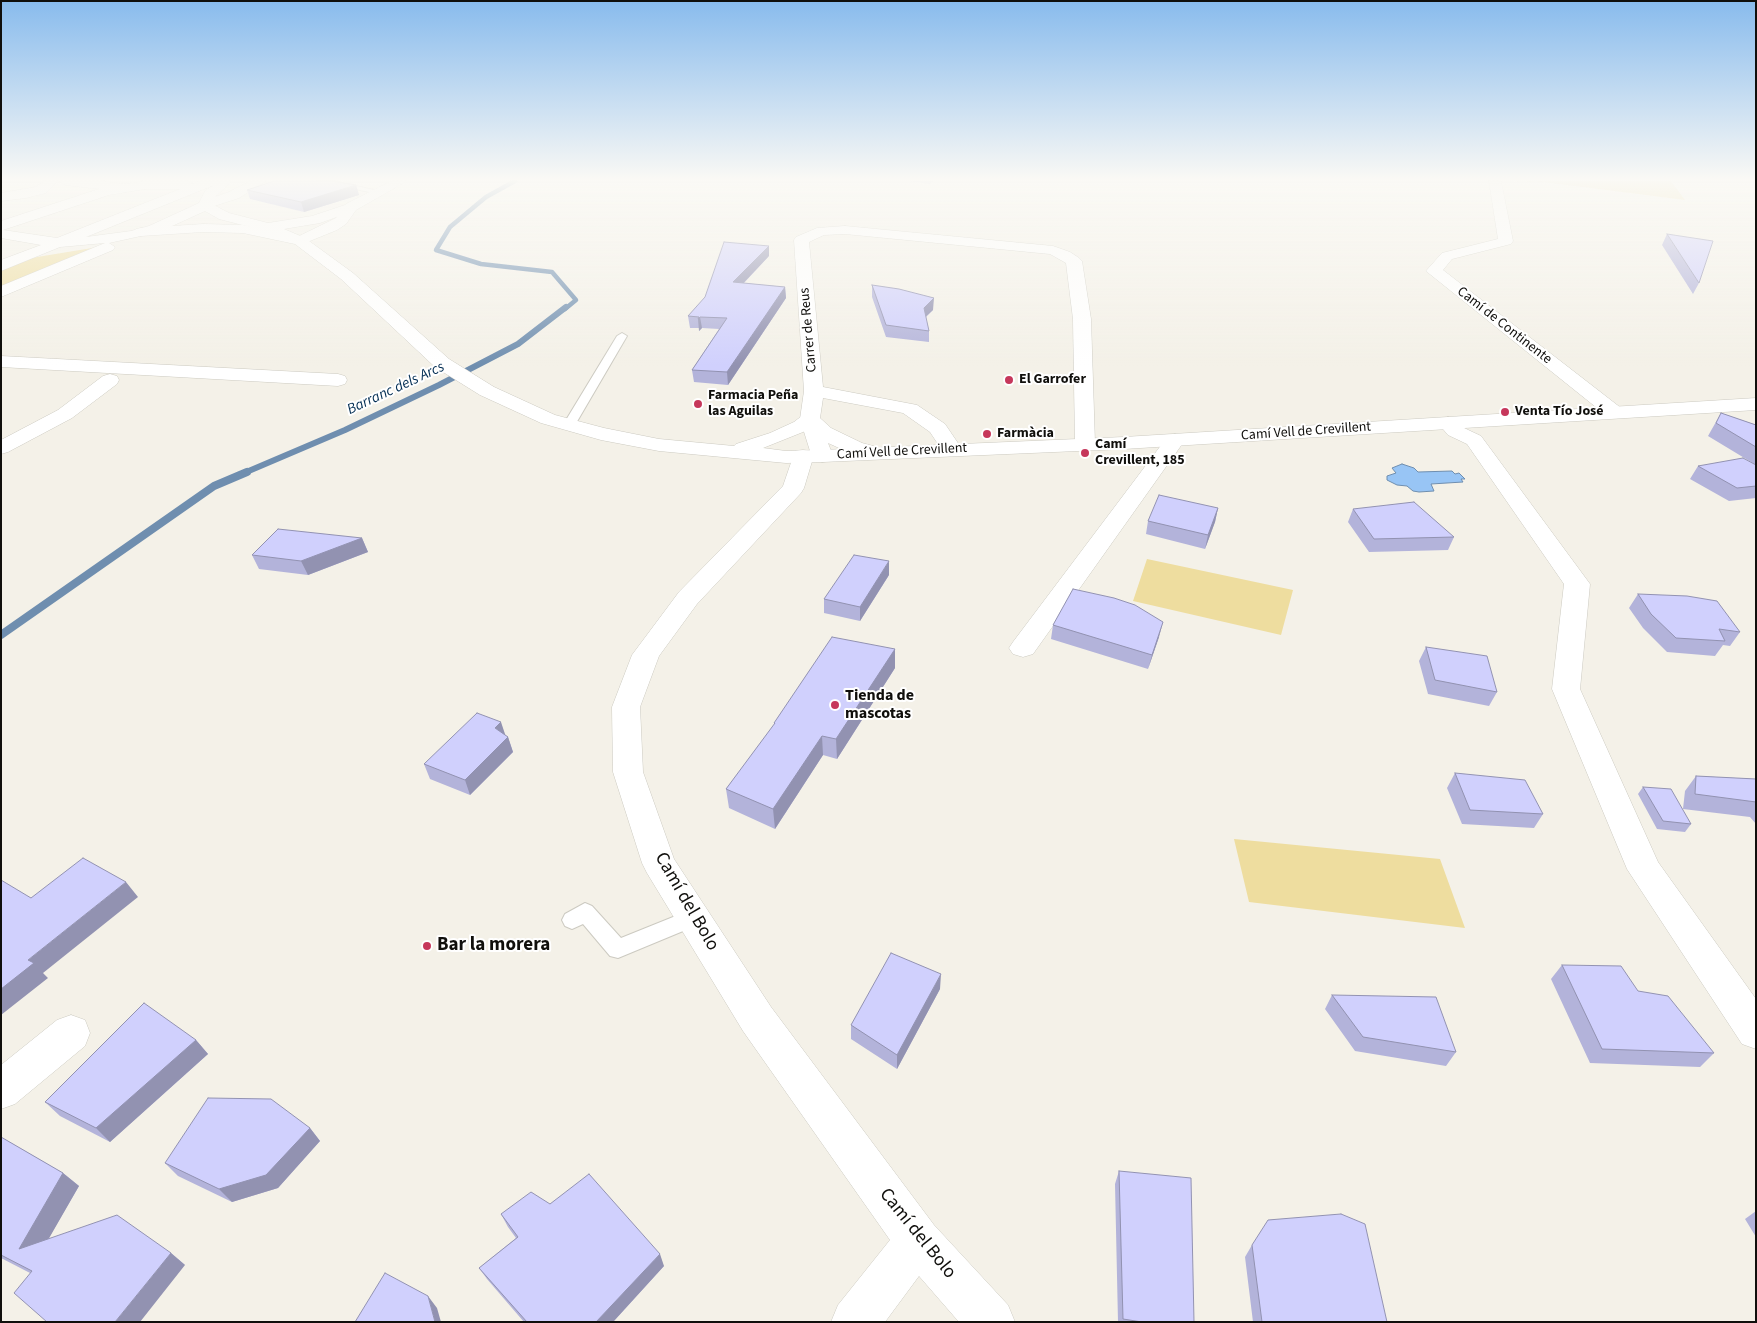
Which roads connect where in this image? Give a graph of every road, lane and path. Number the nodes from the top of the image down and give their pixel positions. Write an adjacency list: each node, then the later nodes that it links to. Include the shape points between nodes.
1 (26, 243): 8 (street)
2 (57, 243): 9 (street)
3 (116, 243): 10 (street)
4 (303, 243): 20 (street, Camí Vell de Crevillent, via 347,276 442,363 487,392 548,420)
5 (801, 243): 15 (street, Carrer de Reus)
6 (977, 243): 22 (street, Carrer de Reus, via 1053,250 1074,261 1082,319)
7 (1499, 243): 17 (street, Camí de Continente, via 1446,256 1434,270)
8 (1, 252)
9 (1, 266)
10 (1, 292)
11 (622, 336): 20 (lane)
12 (1, 361): 14 (street)
13 (110, 380): 23 (street, via 65,414)
14 (338, 380)
15 (814, 391): 18 (street, Carrer de Reus); 24 (street, via 910,409 938,428)
16 (1756, 404): 17 (street, Camí Vell de Crevillent)
17 (1614, 412): 19 (street, Camí Vell de Crevillent)
18 (810, 419): 25 (street, via 777,437 751,447); 26 (street, via 842,442); 27 (street, Carrer de Reus)
19 (1448, 423): 21 (street, Camí Vell de Crevillent); 31 (street, via 1455,431 1474,440 1577,584 1566,689 1644,869)
20 (569, 425): 25 (street, Camí Vell de Crevillent, via 659,445)
21 (1175, 440): 22 (street, Camí Vell de Crevillent); 28 (street)
22 (1085, 444): 24 (street, Camí Vell de Crevillent)
23 (1, 448)
24 (950, 449): 26 (street, Camí Vell de Crevillent)
25 (731, 450): 27 (street, Camí Vell de Crevillent, via 786,457)
26 (877, 453): 27 (street, Camí Vell de Crevillent)
27 (812, 456): 29 (street, Camí del Bolo, via 793,488 688,598 646,655 626,707 628,772 659,863)
28 (1022, 648)
29 (693, 918): 30 (lane, via 618,949 585,912); 34 (street, Camí del Bolo, via 757,1018)
30 (572, 920)
31 (1756, 1031)
32 (71, 1033): 33 (street)
33 (1, 1090)
34 (918, 1241): 35 (street); 36 (street, Camí del Bolo)
35 (855, 1322)
36 (991, 1322)

